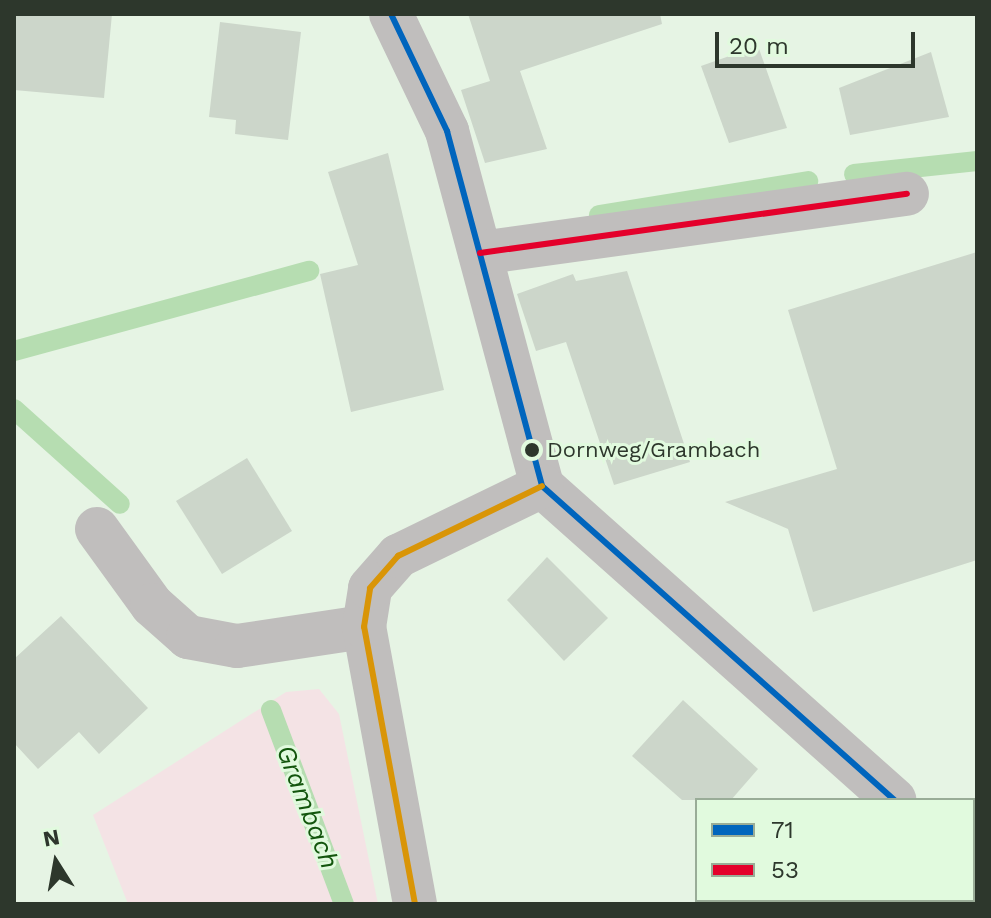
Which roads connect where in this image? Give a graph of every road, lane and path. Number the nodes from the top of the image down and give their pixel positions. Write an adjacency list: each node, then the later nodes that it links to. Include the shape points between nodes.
1 (391, 14): 3 (street, via 447,131)
2 (907, 194): 3 (street)
3 (480, 253): 4 (street)
4 (542, 486): 6 (street, via 398,556 370,588); 7 (street)
5 (97, 529): 6 (street, via 152,605 188,637 237,646)
6 (364, 627): 8 (street)
7 (892, 798)
8 (415, 904)

